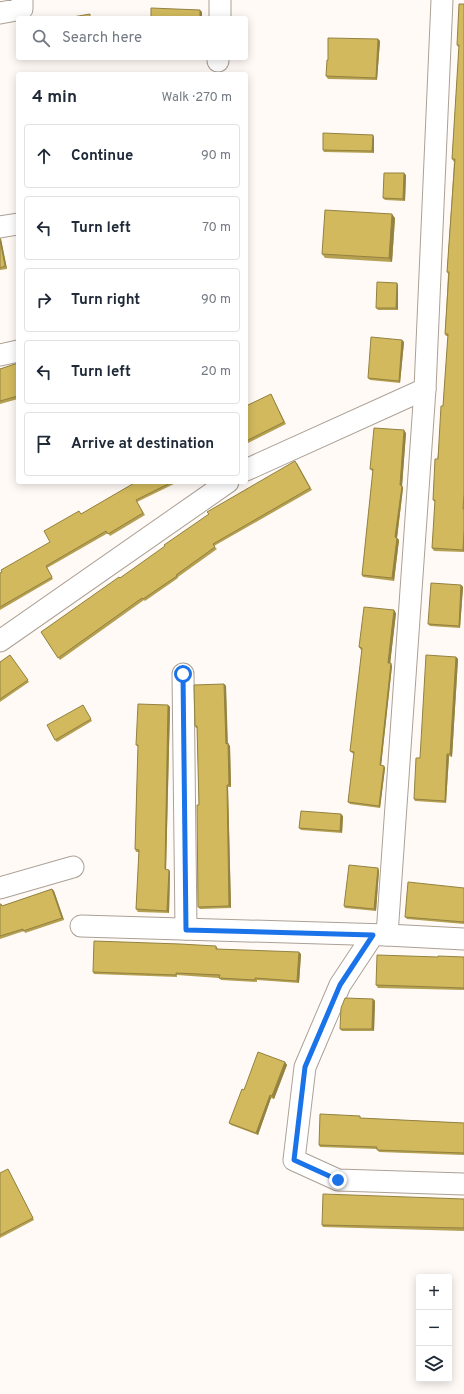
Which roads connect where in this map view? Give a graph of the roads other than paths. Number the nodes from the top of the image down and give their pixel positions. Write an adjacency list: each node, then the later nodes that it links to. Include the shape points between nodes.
1 (22, 0): 4 (street, via 22,9)
2 (220, 0): 5 (street)
3 (442, 0): 10 (street)
4 (0, 13)
5 (220, 16)
6 (16, 224): 7 (street)
7 (0, 227)
8 (16, 351): 9 (street)
9 (0, 355)
10 (425, 390): 11 (street); 19 (street)
11 (248, 469)
12 (225, 484): 13 (street)
13 (0, 641)
14 (183, 674): 18 (street)
15 (73, 867): 16 (street)
16 (0, 888)
17 (81, 926): 18 (street)
18 (186, 930): 19 (street)
19 (380, 935): 20 (street); 21 (street, via 340,985 305,1067 294,1160 338,1180)
20 (464, 939)
21 (464, 1184)

